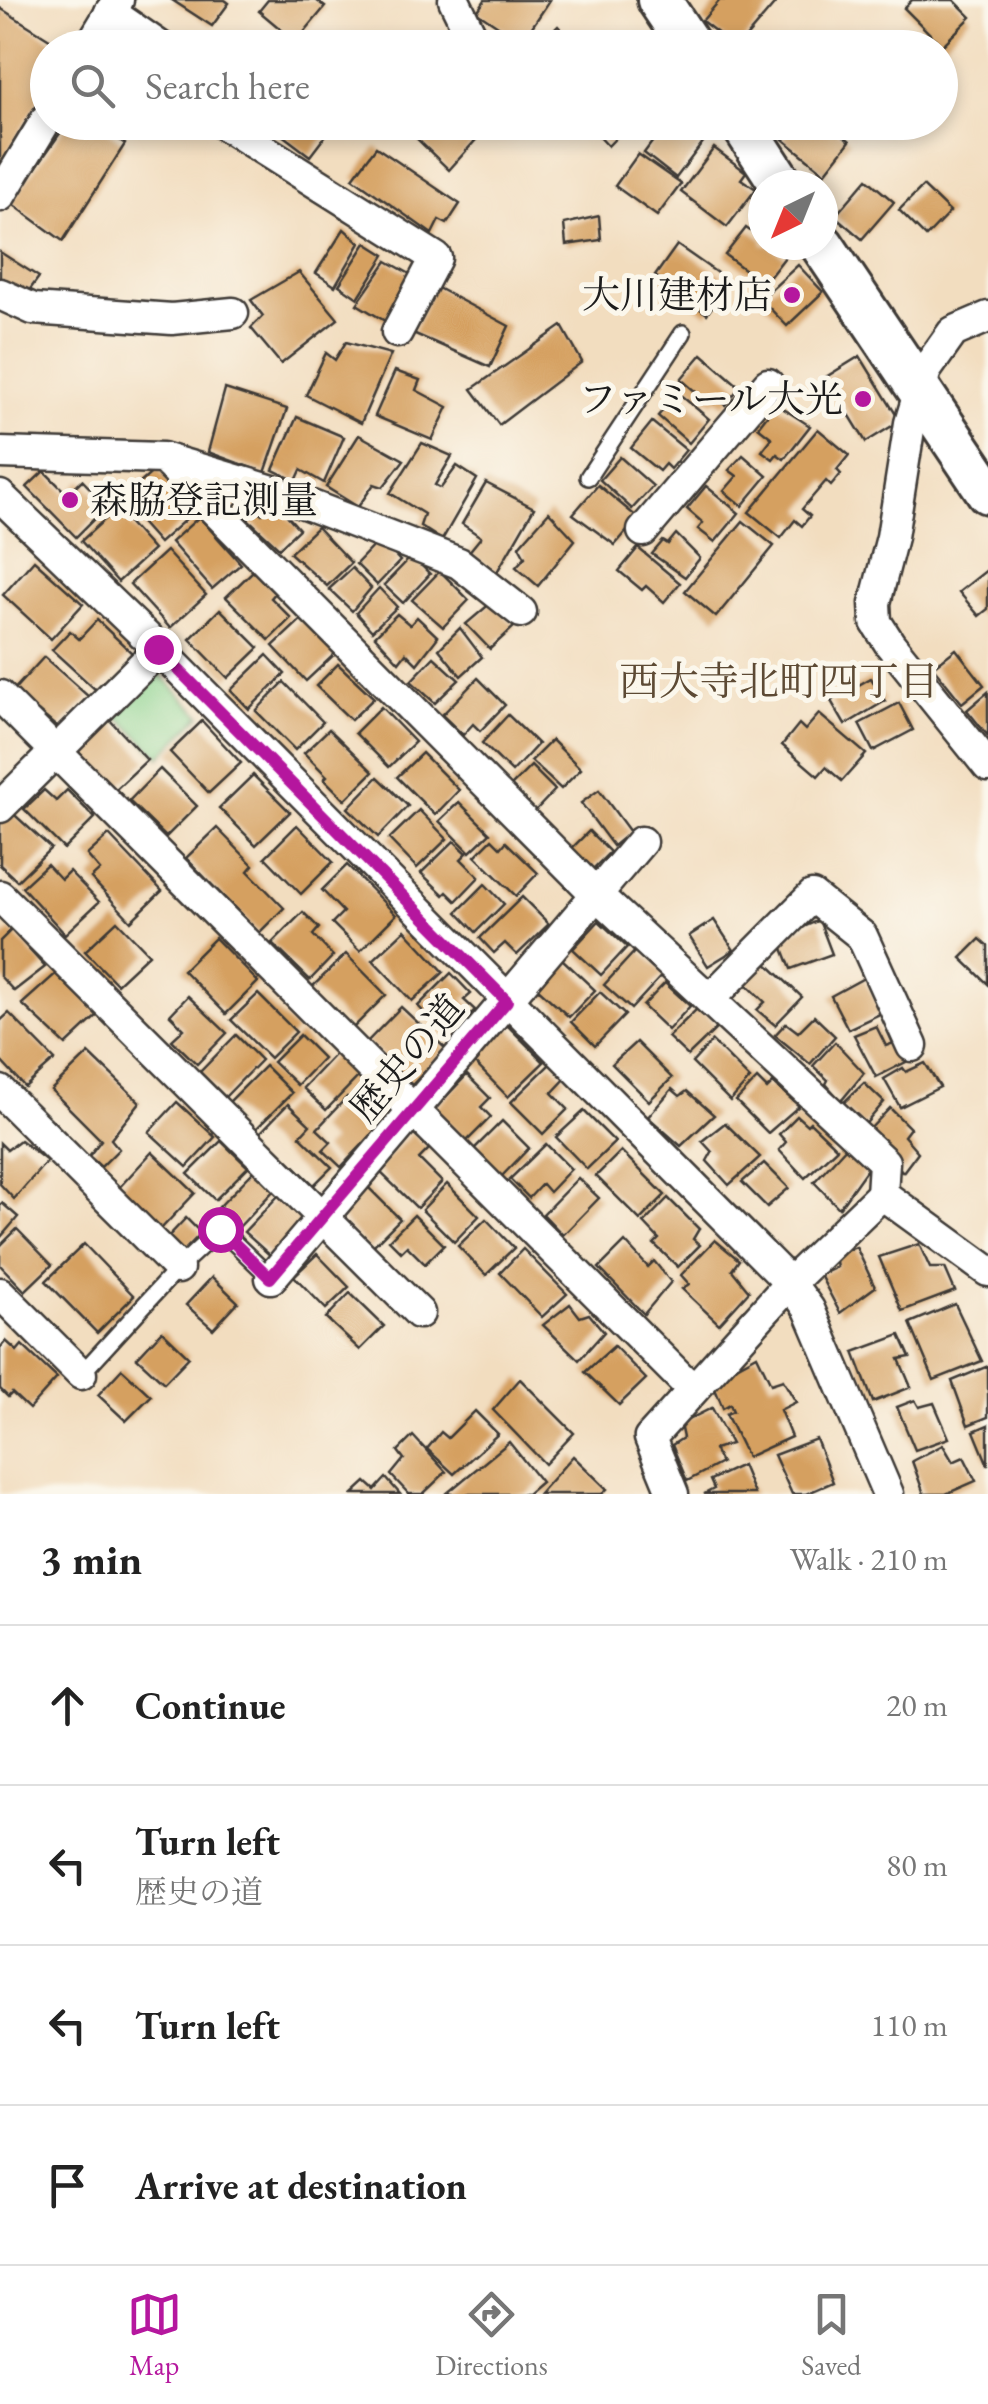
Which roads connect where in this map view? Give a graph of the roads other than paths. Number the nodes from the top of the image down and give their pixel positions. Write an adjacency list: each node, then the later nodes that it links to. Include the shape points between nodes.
1 (454, 0): 6 (street)
2 (659, 0): 7 (main road)
3 (114, 6): 4 (street); 5 (street)
4 (100, 30)
5 (141, 30)
6 (469, 30)
7 (679, 30)
8 (34, 140): 12 (street)
9 (249, 140): 17 (street, via 436,258)
10 (753, 140): 11 (main road)
11 (772, 170)
12 (0, 196)
13 (832, 260): 20 (main road)
14 (0, 294): 15 (street, via 33,309 172,319)
15 (233, 313)
16 (988, 317): 20 (street, via 952,332)
17 (397, 332)
18 (683, 334): 23 (lane)
19 (768, 384): 26 (street)
20 (920, 391): 24 (main road); 31 (street, via 876,622)
21 (0, 452): 22 (street)
22 (163, 458): 27 (street, via 459,563); 34 (street)
23 (588, 477)
24 (988, 492)
25 (0, 496): 28 (street)
26 (643, 532)
27 (520, 612)
28 (158, 649): 30 (street); 37 (street)
29 (0, 696): 30 (street)
30 (55, 752): 32 (street); 40 (street)
31 (988, 766)
32 (0, 807)
33 (640, 842): 34 (street, 歴史の道)
34 (596, 894): 36 (street); 37 (street, 歴史の道)
35 (0, 896): 42 (street)
36 (711, 998): 38 (street, via 812,896 862,936); 41 (street, via 884,1162)
37 (507, 1001): 40 (street, 歴史の道); 46 (street)
38 (912, 1046)
39 (0, 1091): 43 (street)
40 (416, 1109): 42 (street, 歴史の道); 50 (street)
41 (882, 1194): 44 (street); 46 (street)
42 (323, 1218): 45 (street, 歴史の道); 48 (street)
43 (178, 1268): 45 (lane, via 220,1229); 49 (lane)
44 (988, 1271)
45 (270, 1278)
46 (790, 1283): 50 (street); 52 (street, via 808,1309)
47 (0, 1293): 49 (street)
48 (420, 1313)
49 (81, 1374)
50 (692, 1389): 51 (street, via 650,1438)
51 (673, 1494)
52 (888, 1494)

